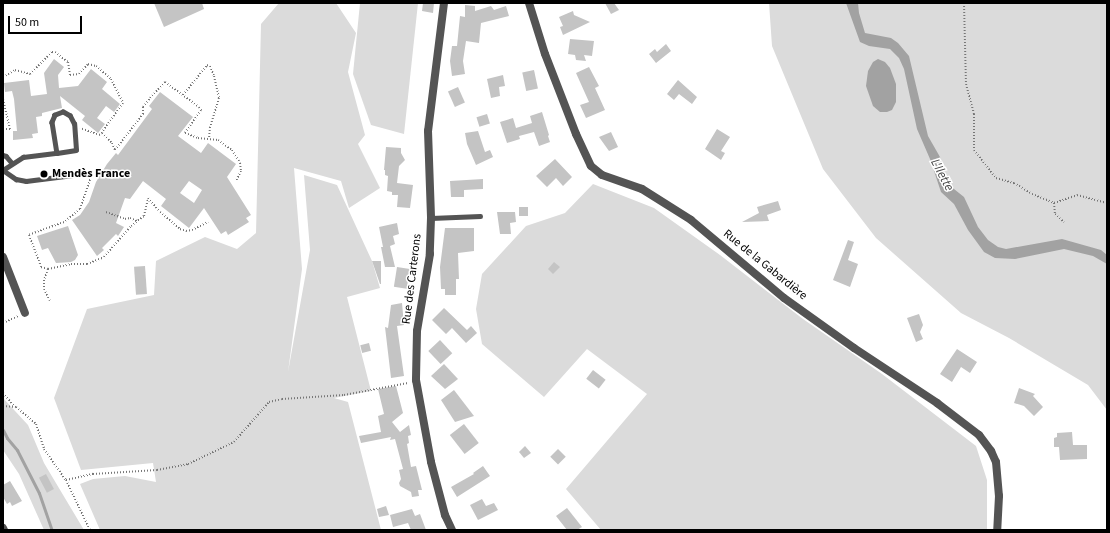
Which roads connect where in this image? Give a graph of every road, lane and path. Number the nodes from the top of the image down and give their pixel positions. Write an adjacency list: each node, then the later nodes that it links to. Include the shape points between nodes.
1 (444, 3): 21 (street, Rue des Carterons, via 428,131)
2 (529, 3): 37 (street, Rue de la Gabardière, via 545,54 591,166 602,175 642,189 685,216 784,298 937,403 979,435 996,462 999,496)
3 (964, 3): 17 (path, via 966,84 974,114 974,150 996,178 1014,183)
4 (3, 77): 9 (path, via 15,70 30,74 52,52 68,62 70,75 79,74 85,65 92,64 111,79 123,103)
5 (183, 95): 9 (path, via 169,84 162,83 143,107 143,114 115,150); 10 (path, via 201,110 185,133 198,138); 10 (path, via 207,65 210,66 219,98 210,127)
6 (3, 98): 8 (path, via 10,129)
7 (74, 127): 9 (path, via 100,135); 11 (lane, via 76,150); 11 (lane, via 66,113 54,115 52,122)
8 (3, 129)
9 (102, 133)
10 (210, 138): 16 (path, via 224,143 236,156 241,171)
11 (58, 153): 13 (lane, via 23,157)
12 (3, 155): 13 (lane)
13 (12, 163): 14 (lane)
14 (3, 170): 15 (lane, via 26,182)
15 (73, 175): 26 (path, via 92,174 80,209 64,222 29,235 41,267)
16 (236, 181)
17 (1054, 203): 18 (path, via 1077,195); 24 (path, via 1055,214)
18 (1107, 203)
19 (106, 212): 22 (path)
20 (480, 216): 21 (lane)
21 (431, 218): 30 (street, Rue des Carterons, via 430,254 417,331)
22 (137, 221): 23 (path, via 144,216 148,198 180,229 192,230); 26 (path, via 104,257 87,264 71,264)
23 (208, 222)
24 (1064, 222)
25 (3, 257): 28 (street)
26 (48, 269): 27 (path, via 44,289)
27 (50, 301)
28 (25, 313): 29 (path)
29 (3, 323)
30 (416, 380): 34 (path, via 344,395 269,402 234,442 188,464 157,470 93,474); 36 (street, Rue des Carterons, via 431,462)
31 (3, 393): 33 (path)
32 (3, 406): 33 (path)
33 (16, 407): 34 (path, via 36,424 44,449)
34 (66, 480): 35 (path)
35 (90, 530)
36 (452, 530)
37 (997, 530)

